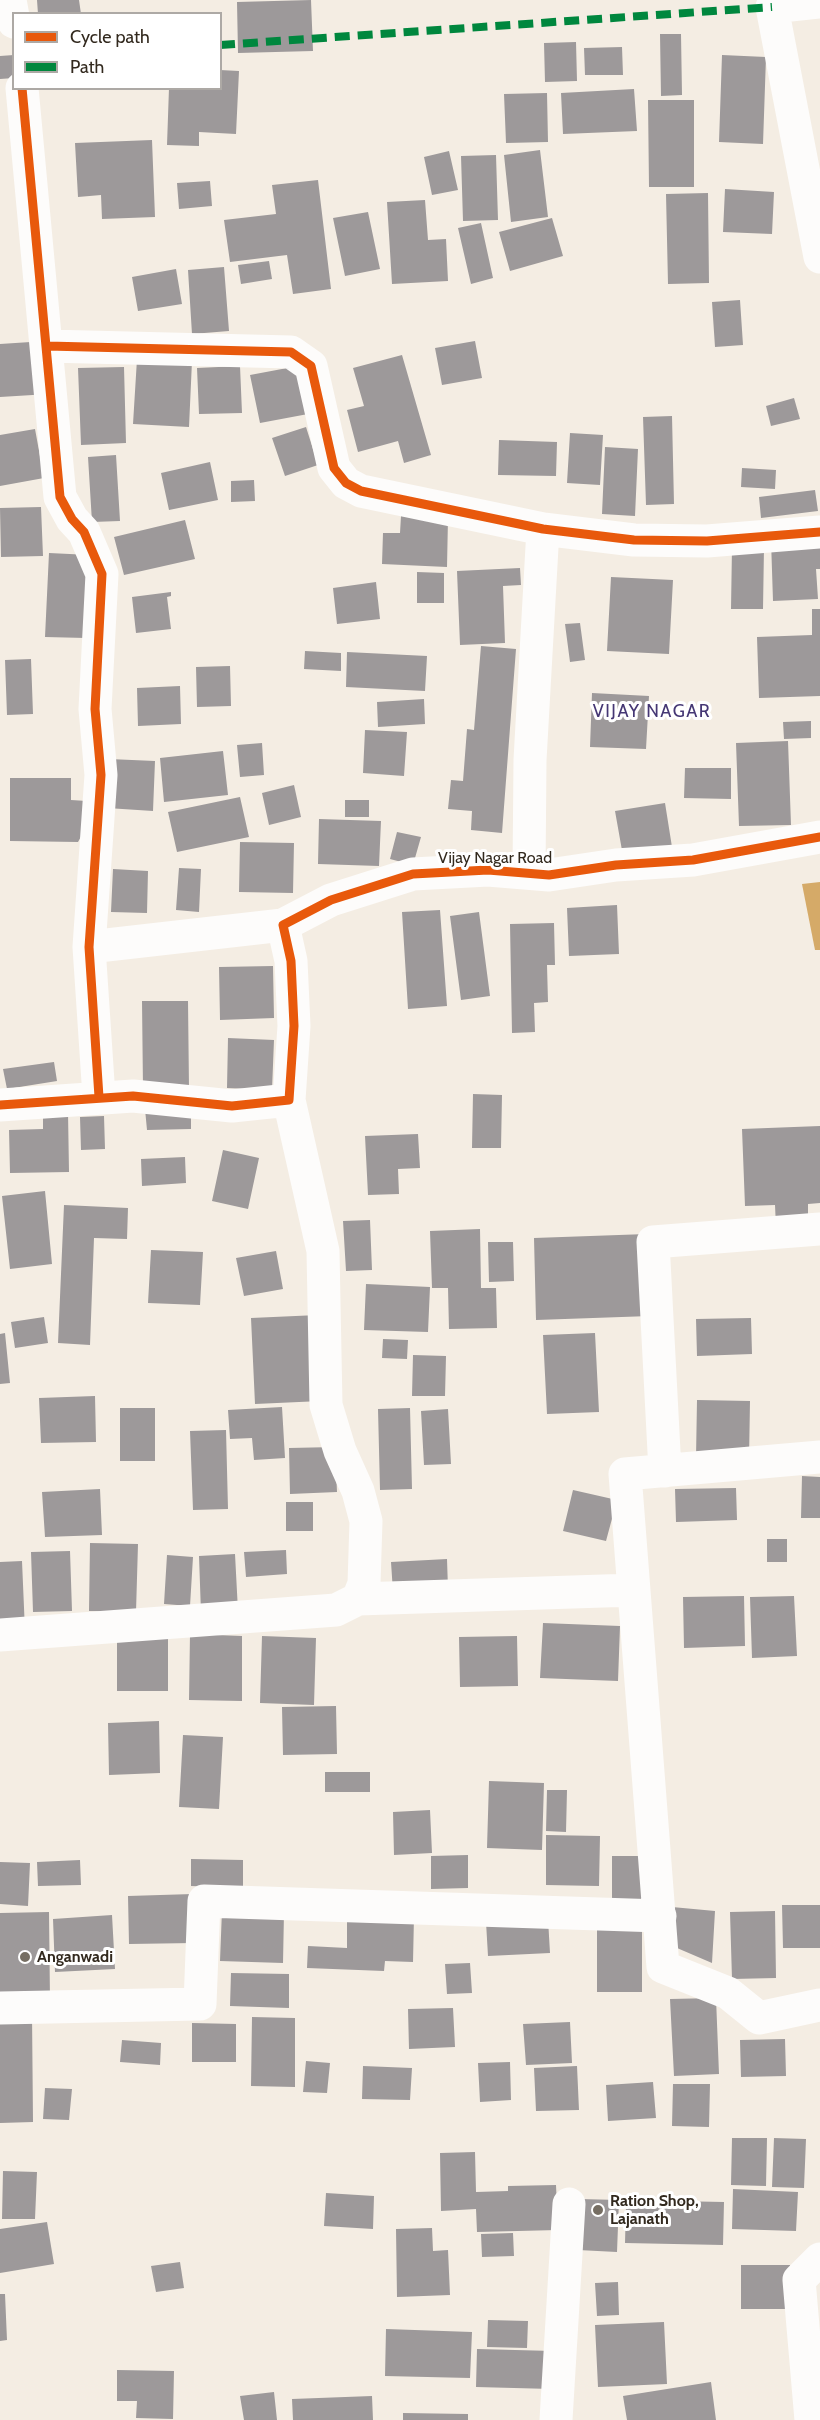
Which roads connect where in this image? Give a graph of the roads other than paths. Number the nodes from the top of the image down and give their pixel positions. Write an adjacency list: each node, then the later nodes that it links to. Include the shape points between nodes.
1 (820, 2): 3 (street, via 772,7)
2 (22, 90): 4 (street)
3 (820, 257)
4 (47, 346): 5 (street, via 291,352 311,366 334,468 346,483 361,491); 10 (street, via 60,497 84,532 102,574 95,709 101,775)
5 (543, 529): 6 (street, via 634,540 707,541); 8 (street, via 530,760)
6 (820, 532)
7 (820, 837): 8 (street, Vijay Nagar Road, via 693,860 616,865 549,875)
8 (529, 873): 9 (street, Vijay Nagar Road, via 488,870 413,874 332,900)
9 (283, 925): 10 (street); 12 (street, via 291,961 294,1026)
10 (89, 947): 11 (street)
11 (99, 1097): 12 (street, via 133,1096 232,1106); 13 (street)
12 (288, 1100): 18 (street, via 323,1251 326,1405 366,1521 364,1584)
13 (0, 1105)
14 (820, 1229): 16 (street, via 653,1242)
15 (820, 1457): 16 (street)
16 (665, 1471): 17 (street, via 625,1474)
17 (634, 1590): 18 (street); 20 (street)
18 (358, 1599): 19 (street, via 336,1610)
19 (0, 1635)
20 (660, 1916): 21 (street, via 663,1967 728,1993 759,2019); 22 (street, via 204,1901 200,2004)
21 (820, 2006)
22 (0, 2008)
23 (568, 2204): 25 (street)
24 (820, 2259): 26 (street, via 799,2280)
25 (556, 2420)
26 (811, 2420)

